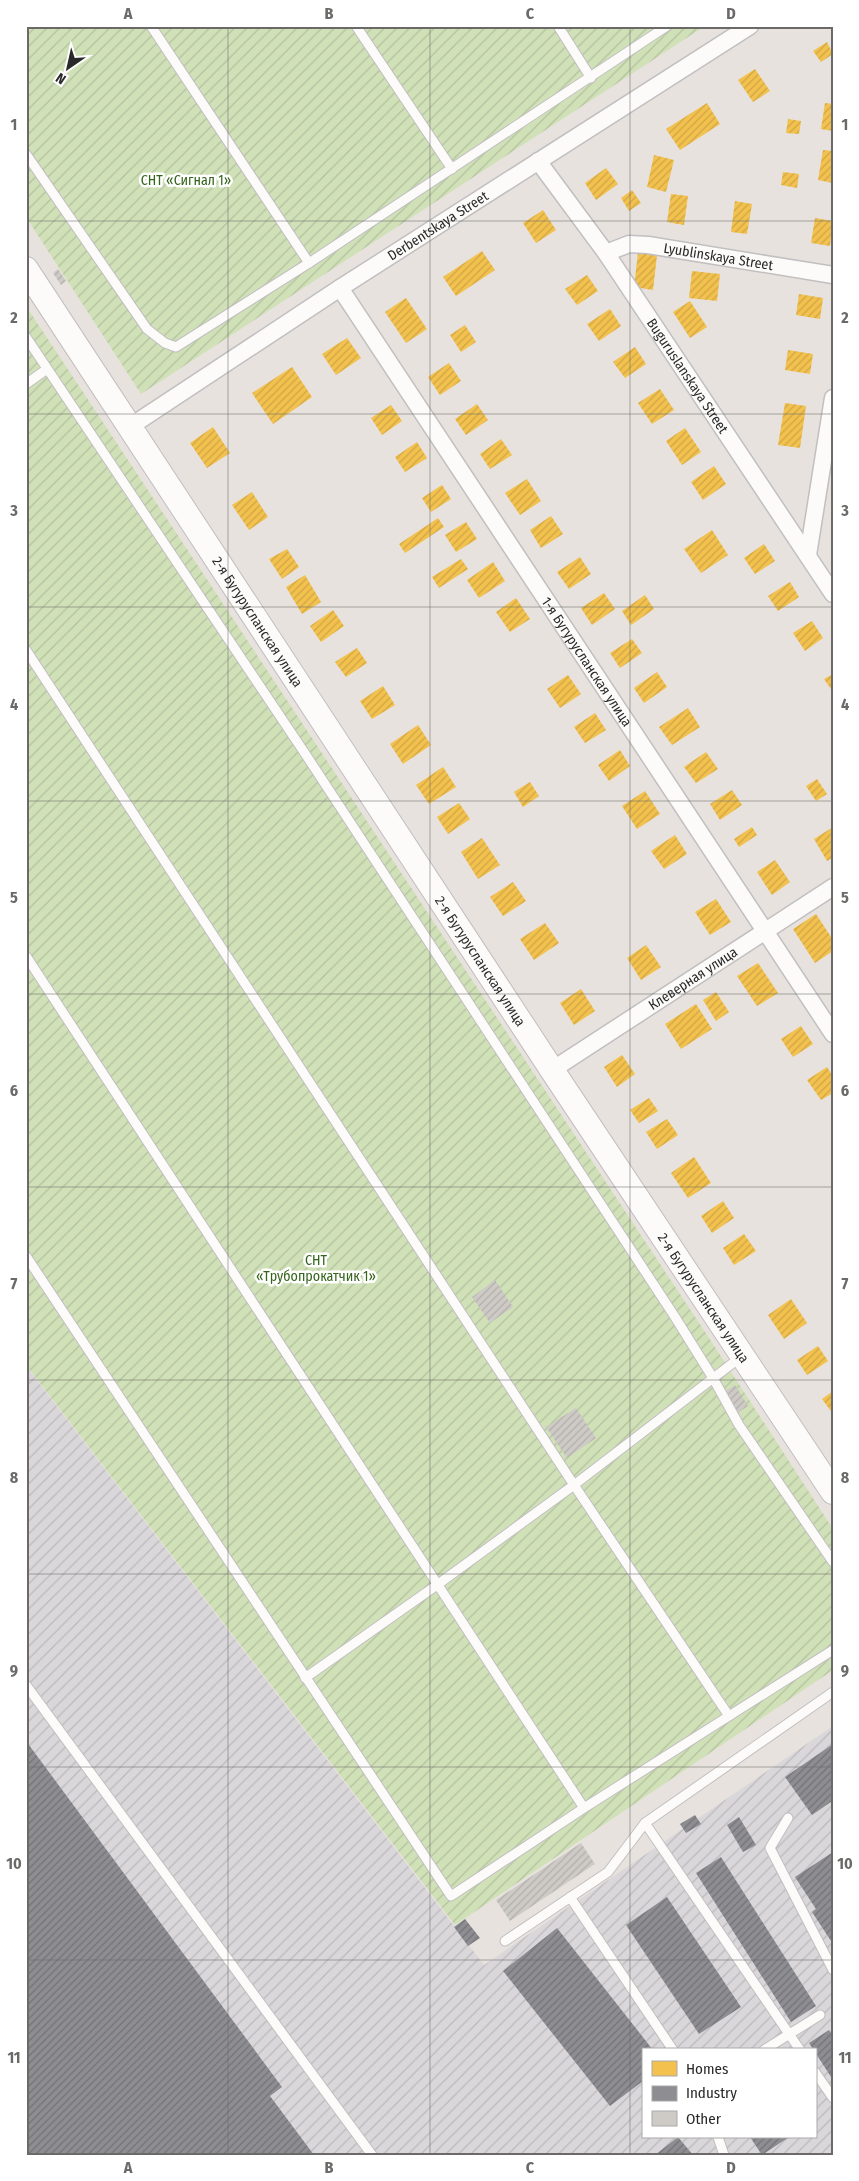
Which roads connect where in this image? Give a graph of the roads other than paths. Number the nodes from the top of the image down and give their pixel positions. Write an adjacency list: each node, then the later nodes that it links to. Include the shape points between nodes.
1 (152, 26): 11 (lane)
2 (356, 26): 9 (lane)
3 (558, 26): 6 (lane)
4 (667, 26): 6 (lane)
5 (750, 26): 8 (street, Derbentskaya Street)
6 (590, 78): 9 (lane)
7 (26, 154): 11 (lane, via 147,329 165,343 176,347)
8 (538, 161): 10 (street, Buguruslanskaya Street); 14 (street, Derbentskaya Street)
9 (452, 169): 11 (lane)
10 (606, 253): 13 (street, Lyublinskaya Street, via 629,244 648,245); 20 (street, Buguruslanskaya Street)
11 (309, 263)
12 (26, 269): 19 (street, 2-я Бугурусланская улица)
13 (833, 275)
14 (340, 288): 19 (street, Derbentskaya Street); 24 (street, 1-я Бугурусланская улица)
15 (26, 337): 16 (lane)
16 (47, 369): 17 (lane); 30 (lane, via 312,764)
17 (26, 384)
18 (833, 398): 20 (street)
19 (128, 428): 27 (street, 2-я Бугурусланская улица)
20 (808, 555): 21 (street, Buguruslanskaya Street)
21 (833, 594)
22 (26, 650): 31 (lane)
23 (833, 887): 24 (street, Клеверная улица)
24 (764, 932): 26 (street, 1-я Бугурусланская улица); 27 (street, Клеверная улица)
25 (26, 956): 34 (lane)
26 (833, 1034)
27 (552, 1070): 29 (street, 2-я Бугурусланская улица)
28 (26, 1256): 36 (lane)
29 (742, 1356): 30 (lane); 32 (street, 2-я Бугурусланская улица)
30 (713, 1378): 31 (lane); 33 (lane, via 738,1425)
31 (574, 1484): 34 (lane); 39 (lane)
32 (833, 1492)
33 (833, 1562)
34 (437, 1585): 36 (lane); 40 (lane)
35 (833, 1650): 39 (lane)
36 (305, 1678): 40 (lane, via 451,1896)
37 (26, 1685): 54 (lane)
38 (833, 1692): 42 (lane)
39 (729, 1716): 40 (lane)
40 (584, 1808)
41 (788, 1818): 45 (lane, via 770,1848)
42 (645, 1823): 43 (lane, via 608,1872); 47 (lane)
43 (570, 1897): 44 (lane); 48 (lane)
44 (506, 1941)
45 (833, 1970)
46 (820, 2015): 47 (lane)
47 (790, 2035): 49 (lane); 50 (lane)
48 (672, 2048)
49 (767, 2048)
50 (799, 2048)
51 (816, 2073): 52 (lane)
52 (833, 2098)
53 (718, 2138): 55 (lane)
54 (372, 2155)
55 (724, 2155)

